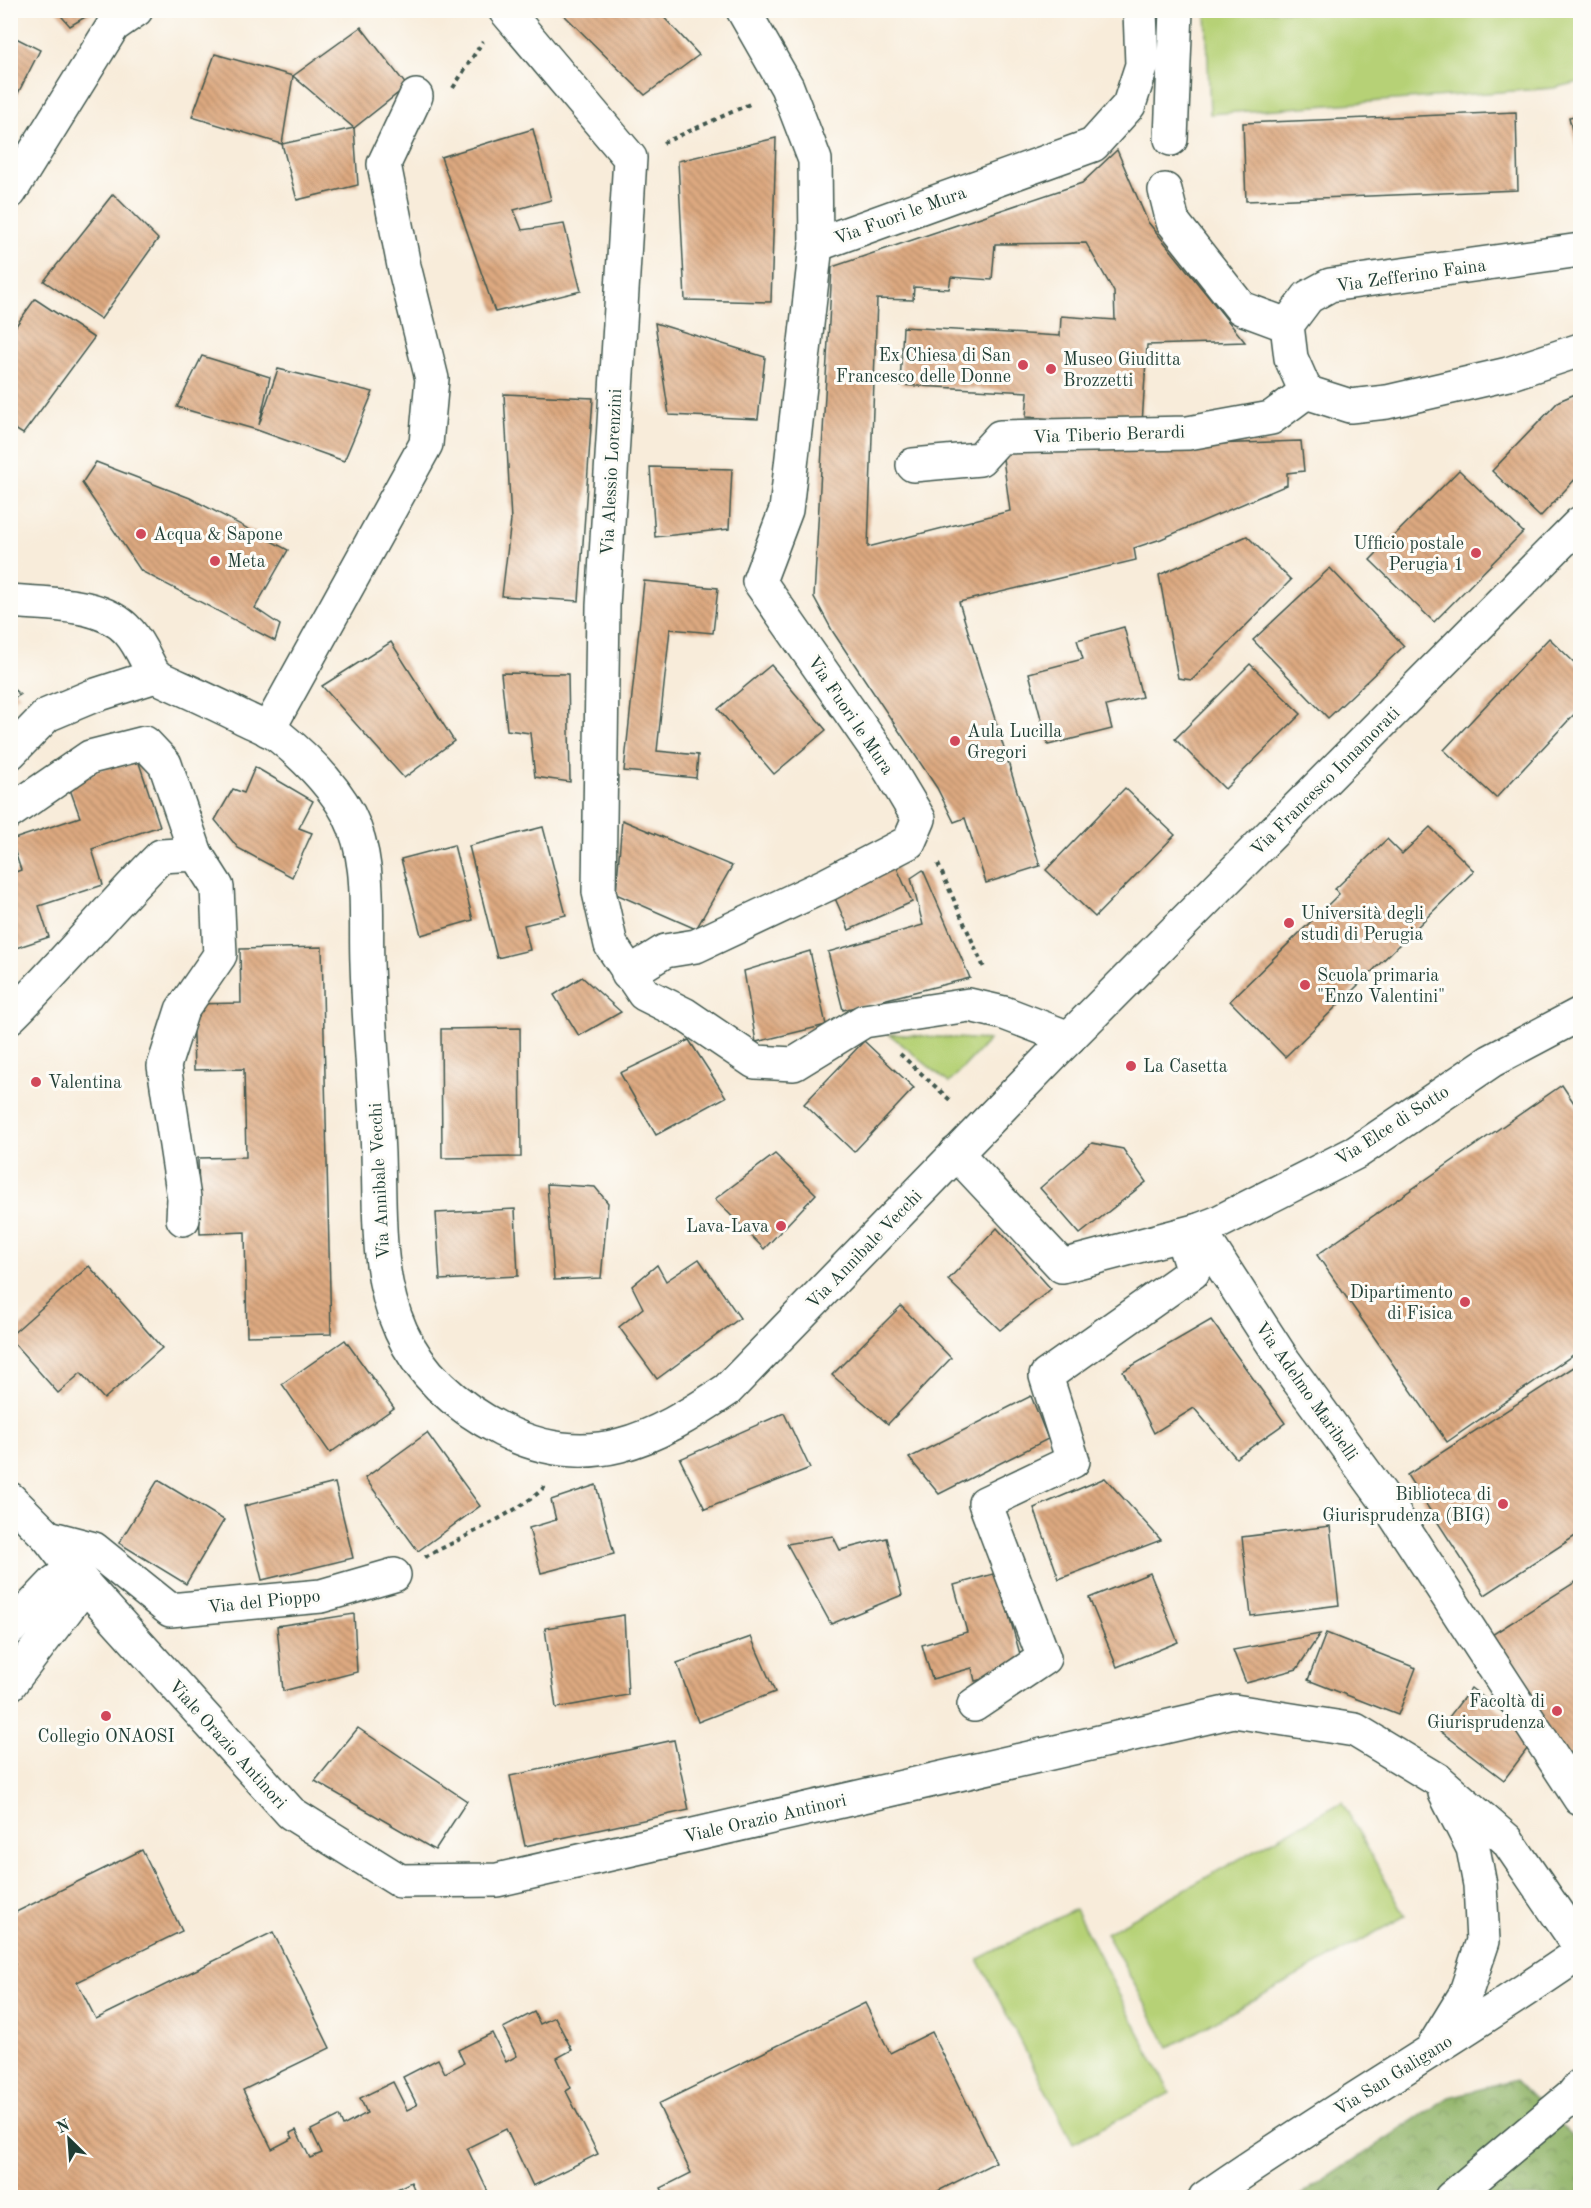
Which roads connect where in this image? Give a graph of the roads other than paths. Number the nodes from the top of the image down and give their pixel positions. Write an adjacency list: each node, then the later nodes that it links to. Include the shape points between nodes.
1 (136, 10): 9 (street, via 113,26)
2 (505, 10): 23 (street, Via Alessio Lorenzini, via 630,158 603,606 599,892 611,945)
3 (743, 10): 10 (street, via 787,87 815,160)
4 (1140, 10): 10 (street, Via Fuori le Mura, via 1142,65 1129,105 1093,145)
5 (1176, 10): 7 (street)
6 (432, 95): 19 (street, via 384,164 432,379 426,444)
7 (1171, 139)
8 (1165, 190): 12 (street, via 1173,222 1241,308)
9 (10, 192)
10 (816, 245): 23 (street, Via Fuori le Mura, via 786,510 759,581 885,762 919,819 909,842 696,946 664,951)
11 (1581, 250): 12 (street, Via Zefferino Faina, via 1330,285 1308,297)
12 (1287, 325): 14 (street, via 1291,358)
13 (1581, 350): 14 (street, via 1508,374 1387,402 1350,406)
14 (1306, 392): 15 (street, Via Tiberio Berardi, via 1271,418 1261,420 1188,433 1000,437 980,459)
15 (913, 465)
16 (1581, 523): 26 (street, Via Francesco Innamorati)
17 (10, 601): 18 (street, via 75,607 106,615 129,632)
18 (155, 676): 19 (street, Via Annibale Vecchi); 20 (street, via 46,715)
19 (268, 730): 27 (street, Via Annibale Vecchi, via 332,788 360,843 367,899 382,1265 400,1331 432,1380 470,1414 523,1440 557,1463 640,1440 681,1421 727,1390)
20 (10, 753)
21 (10, 812): 22 (street, via 90,757 145,743 165,764)
22 (196, 854): 25 (street, via 161,856 57,972); 28 (street, via 217,886 220,955 182,1010 164,1066 184,1198)
23 (628, 974): 26 (street, via 644,994 684,1014 755,1062 794,1064 864,1021 969,1005 1004,1012)
24 (1581, 1014): 29 (street, Via Elce di Sotto, via 1491,1061 1357,1152)
25 (10, 1017)
26 (1069, 1038): 27 (street, Via Annibale Vecchi)
27 (956, 1153): 29 (street, via 1062,1266)
28 (183, 1219)
29 (1190, 1233): 36 (street, via 1193,1272 1046,1376 1073,1461 985,1503 1044,1658); 38 (street, Via Adelmo Maribelli, via 1383,1497)
30 (10, 1499): 31 (street, Viale Orazio Antinori)
31 (48, 1537): 32 (street, Via del Pioppo, via 94,1549 170,1610 321,1596); 33 (street, Viale Orazio Antinori)
32 (394, 1575)
33 (80, 1577): 34 (street, via 56,1581); 35 (street); 37 (street, Viale Orazio Antinori, via 291,1813 400,1881 497,1880 1234,1711 1355,1730)
34 (10, 1629)
35 (10, 1684)
36 (974, 1705)
37 (1438, 1780): 39 (street, Viale Orazio Antinori, via 1508,1840); 41 (street, via 1473,1848 1480,1885 1483,1941 1465,1995)
38 (1581, 1799)
39 (1576, 1928)
40 (1581, 1953): 41 (street, Via San Galigano)
41 (1431, 2050): 43 (street, Via San Galigano)
42 (1581, 2086): 44 (street)
43 (1205, 2198)
44 (1451, 2198)

